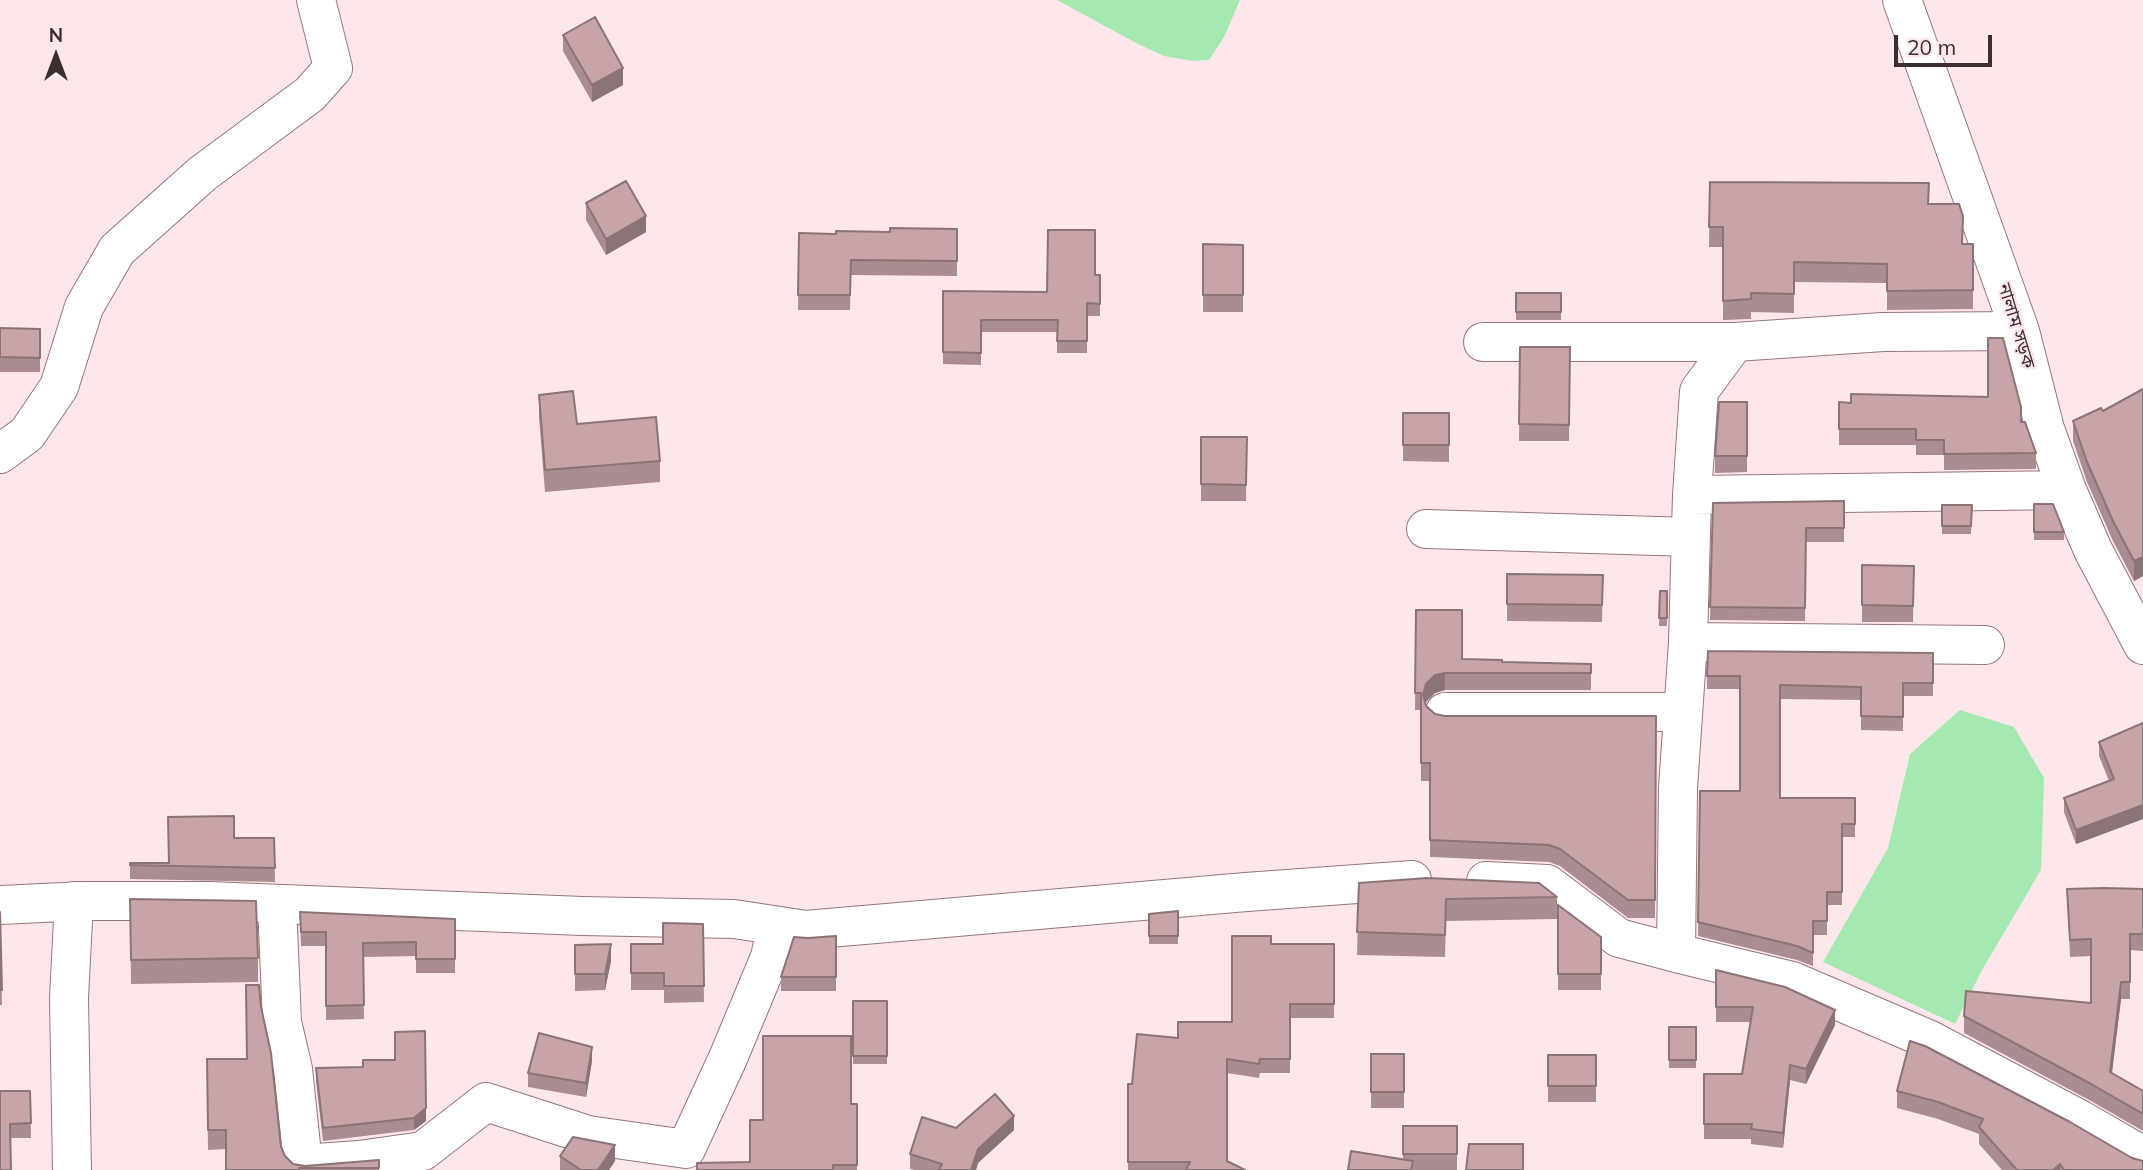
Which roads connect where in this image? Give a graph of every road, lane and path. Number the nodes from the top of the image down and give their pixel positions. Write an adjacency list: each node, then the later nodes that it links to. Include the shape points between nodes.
1 (316, 0): 6 (street, via 332,68 310,94 202,174 117,250 83,307 60,387 27,434)
2 (1902, 0): 3 (street, নালাম সড়ক)
3 (2020, 331): 5 (street, via 1883,332); 7 (street, নালাম সড়ক, via 2045,429)
4 (1483, 342): 5 (street)
5 (1735, 342): 8 (street, via 1699,391)
6 (0, 454)
7 (2067, 490): 8 (street); 13 (street, নালাম সড়ক)
8 (1692, 495): 10 (street)
9 (1426, 529): 10 (street)
10 (1691, 537): 11 (street)
11 (1688, 642): 12 (street); 15 (street)
12 (1985, 645)
13 (2143, 645)
14 (1446, 712): 15 (street)
15 (1683, 712): 20 (street)
16 (74, 901): 17 (street); 18 (street); 22 (street, via 69,998)
17 (277, 904): 19 (street, via 734,919); 19 (street, via 282,1022 293,1069 303,1164 423,1151 486,1102 588,1135 686,1149 770,957)
18 (0, 905)
19 (777, 926): 20 (street, via 806,930 1427,878 1548,884 1619,938)
20 (1675, 953): 21 (street, via 1792,981 1880,1018 1965,1058)
21 (2143, 1156)
22 (72, 1170)

